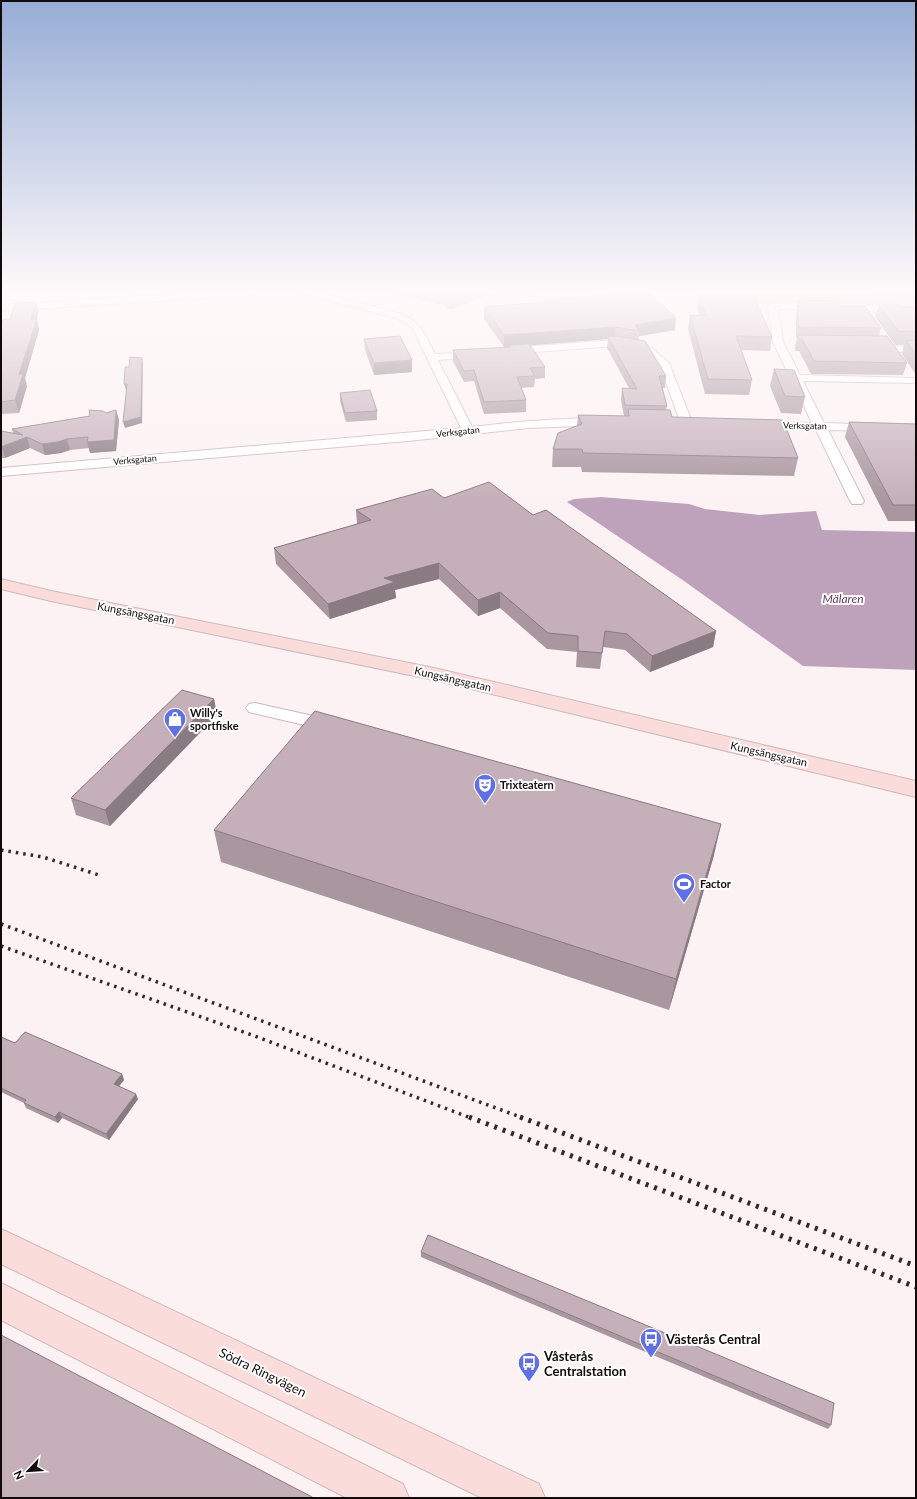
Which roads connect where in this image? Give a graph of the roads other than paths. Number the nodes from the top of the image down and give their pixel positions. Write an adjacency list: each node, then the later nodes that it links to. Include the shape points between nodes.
1 (434, 362): 12 (street)
2 (662, 362): 8 (street, via 691,424)
3 (790, 362): 5 (street)
4 (900, 362): 6 (street)
5 (796, 378): 6 (street); 10 (street)
6 (914, 382)
7 (610, 422): 12 (street, Verksgatan, via 580,421)
8 (672, 423)
9 (750, 425): 10 (street, Verksgatan)
10 (820, 427): 11 (street, Verksgatan); 14 (street)
11 (916, 429)
12 (468, 431): 13 (street, Verksgatan)
13 (1, 472)
14 (857, 501)
15 (1, 584): 18 (main road, Kungsängsgatan, via 434,674)
16 (255, 708): 17 (street)
17 (346, 729)
18 (912, 789)
19 (1, 1246): 21 (main road, Södra Ringvägen)
20 (1, 1302): 22 (main road)
21 (517, 1496)
22 (389, 1498)

